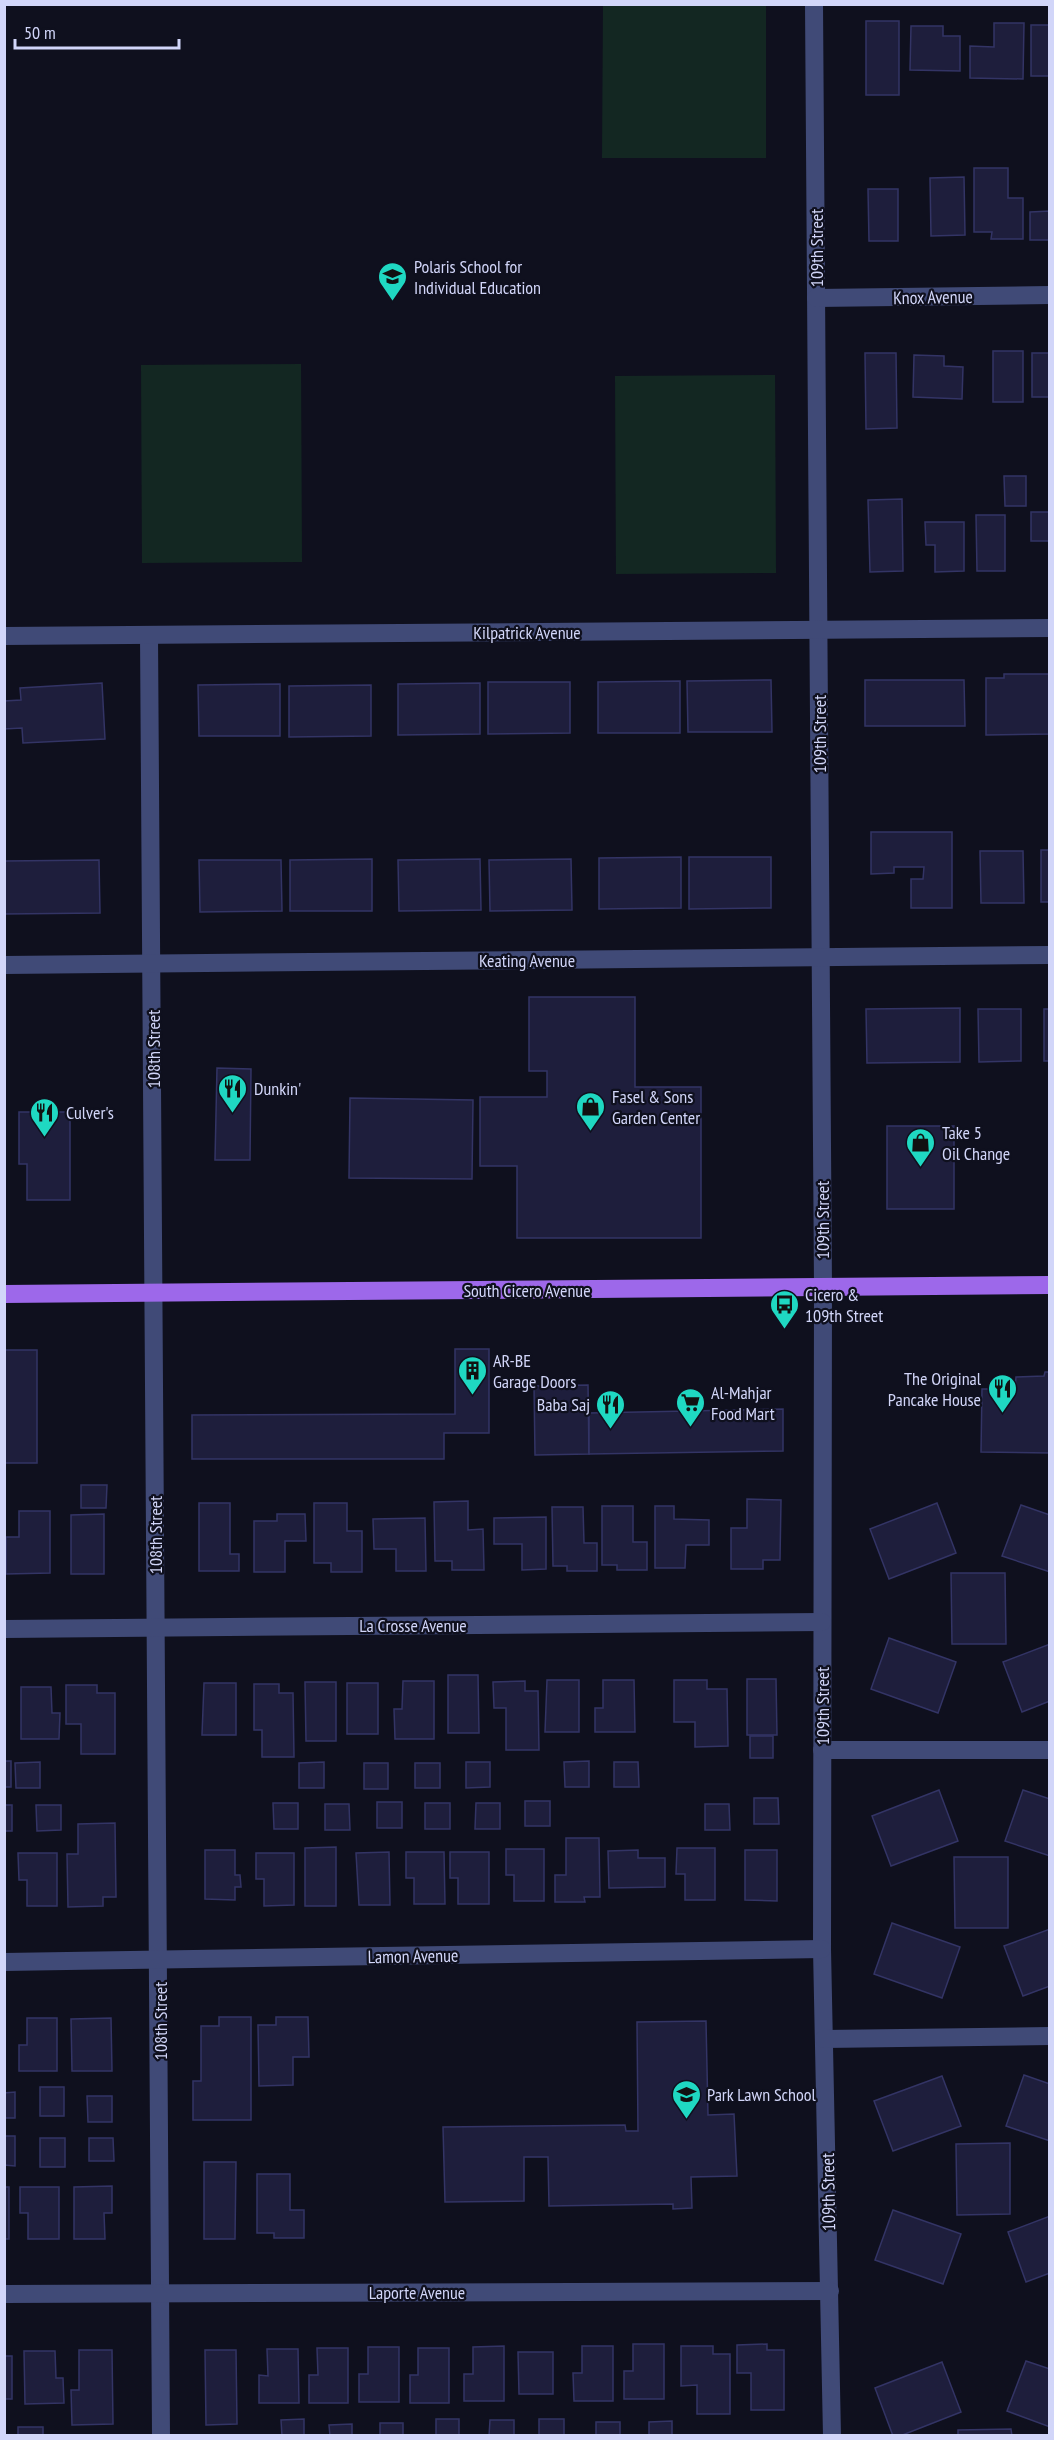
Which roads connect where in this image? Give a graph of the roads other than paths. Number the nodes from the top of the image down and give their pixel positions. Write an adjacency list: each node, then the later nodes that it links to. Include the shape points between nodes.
1 (814, 4): 3 (street, 109th Street)
2 (1050, 295): 3 (street, Knox Avenue)
3 (816, 298): 5 (street, 109th Street)
4 (1050, 628): 5 (street, Kilpatrick Avenue)
5 (818, 630): 6 (street, Kilpatrick Avenue); 9 (street, 109th Street)
6 (149, 634): 7 (street, Kilpatrick Avenue); 10 (street, 108th Street)
7 (4, 636)
8 (1050, 956): 9 (street, Keating Avenue)
9 (821, 958): 10 (street, Keating Avenue); 13 (street, 109th Street)
10 (153, 963): 11 (street, Keating Avenue); 14 (street, 108th Street)
11 (4, 965)
12 (1050, 1286): 13 (main road, South Cicero Avenue)
13 (823, 1288): 14 (main road, South Cicero Avenue); 16 (street, 109th Street)
14 (153, 1293): 15 (main road, South Cicero Avenue); 17 (street, 108th Street)
15 (4, 1294)
16 (822, 1622): 17 (street, La Crosse Avenue); 19 (street, 109th Street)
17 (155, 1628): 18 (street, La Crosse Avenue); 22 (street, 108th Street)
18 (4, 1629)
19 (822, 1750): 20 (street); 21 (street, 109th Street)
20 (1050, 1750)
21 (822, 1949): 22 (street, Lamon Avenue); 25 (street, 109th Street)
22 (160, 1960): 23 (street, Lamon Avenue); 27 (street, 108th Street)
23 (4, 1962)
24 (1050, 2036): 25 (street)
25 (824, 2039): 26 (street, 109th Street)
26 (830, 2291): 27 (street, Laporte Avenue); 30 (street, 109th Street)
27 (160, 2293): 28 (street, Laporte Avenue); 29 (street, 108th Street)
28 (4, 2294)
29 (162, 2436)
30 (832, 2436)

